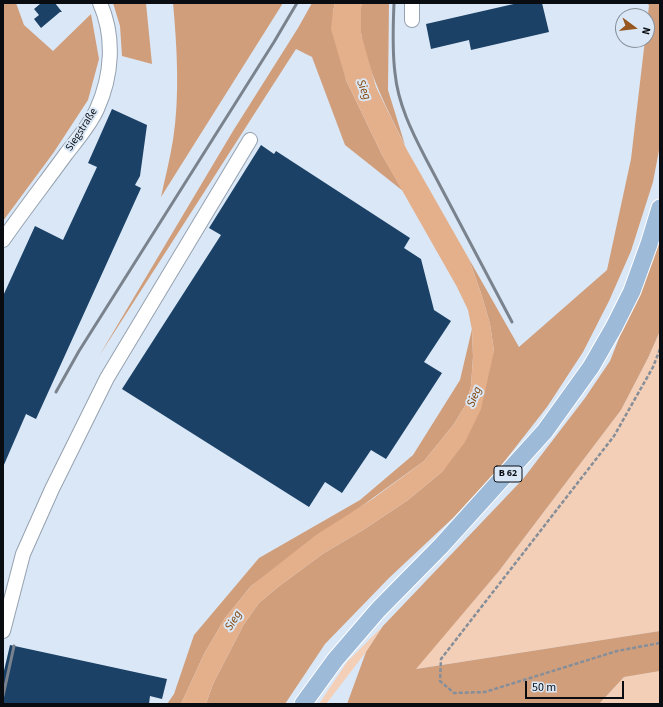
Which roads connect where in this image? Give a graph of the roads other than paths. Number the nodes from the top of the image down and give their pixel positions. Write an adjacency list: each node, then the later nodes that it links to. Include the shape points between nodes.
1 (100, 3): 6 (street, Siegstraße, via 110,46 104,88 96,110)
2 (412, 3): 3 (street)
3 (412, 20)
4 (250, 140): 7 (street, via 107,378 23,554)
5 (660, 208): 8 (main road, B 62, via 650,244 632,291 614,327 591,367 545,431 441,546 378,610 335,660)
6 (3, 240)
7 (3, 631)
8 (303, 704)

